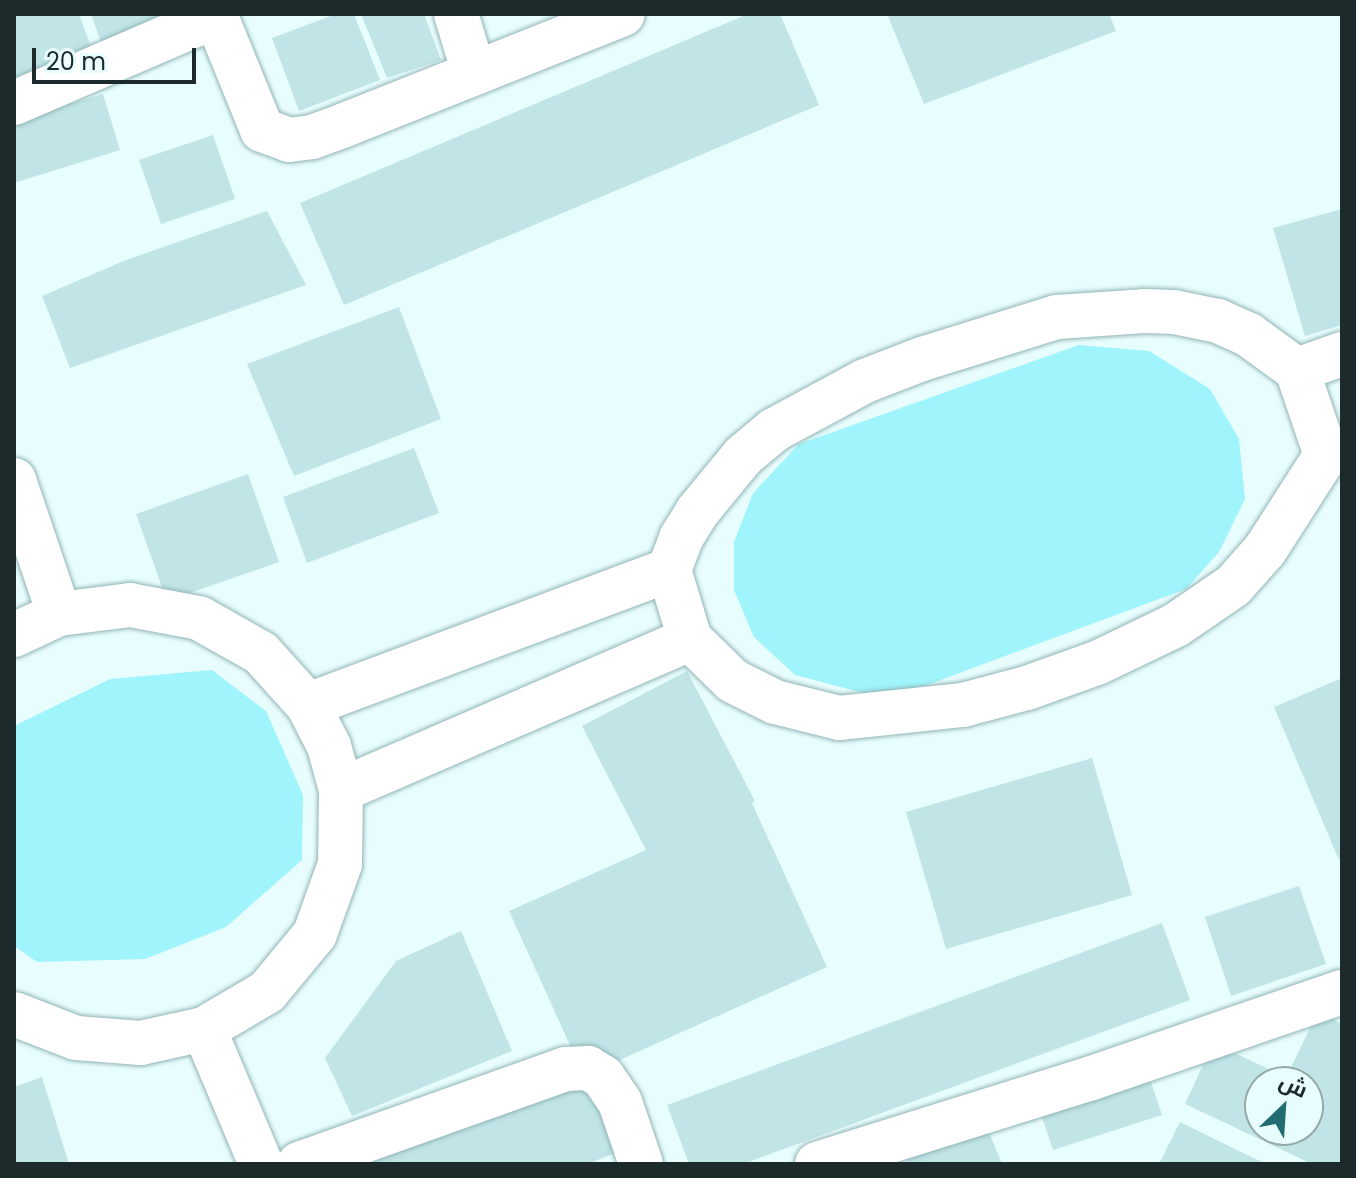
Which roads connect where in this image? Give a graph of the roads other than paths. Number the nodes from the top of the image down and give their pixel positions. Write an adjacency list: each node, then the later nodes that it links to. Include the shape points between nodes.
1 (456, 14): 4 (street)
2 (623, 14): 4 (street)
3 (216, 15): 4 (street, via 262,130 271,136 312,137); 5 (street)
4 (474, 73)
5 (14, 103)
6 (1342, 354): 7 (street)
7 (1297, 370): 8 (street); 10 (street, via 1249,335 1218,321 1174,312 1057,317 936,354 865,381 774,430 743,456 697,512)
8 (1334, 452): 13 (street, via 1273,540 1233,586 1176,625 1097,663 1027,688 963,705 839,718 775,702 733,681)
9 (14, 480): 11 (street)
10 (669, 570): 13 (street); 14 (street)
11 (59, 614): 12 (street); 14 (street, via 130,605 199,618 261,653)
12 (14, 635)
13 (690, 639): 15 (street)
14 (308, 705): 15 (street, via 329,746)
15 (341, 790): 18 (street, via 340,864 315,934 267,992)
16 (1342, 992): 22 (street)
17 (14, 1014): 18 (street, via 76,1038 141,1043)
18 (204, 1029): 19 (street)
19 (261, 1164)
20 (299, 1164): 21 (street, via 566,1069 588,1068 603,1077 620,1102)
21 (641, 1164)
22 (817, 1164)

